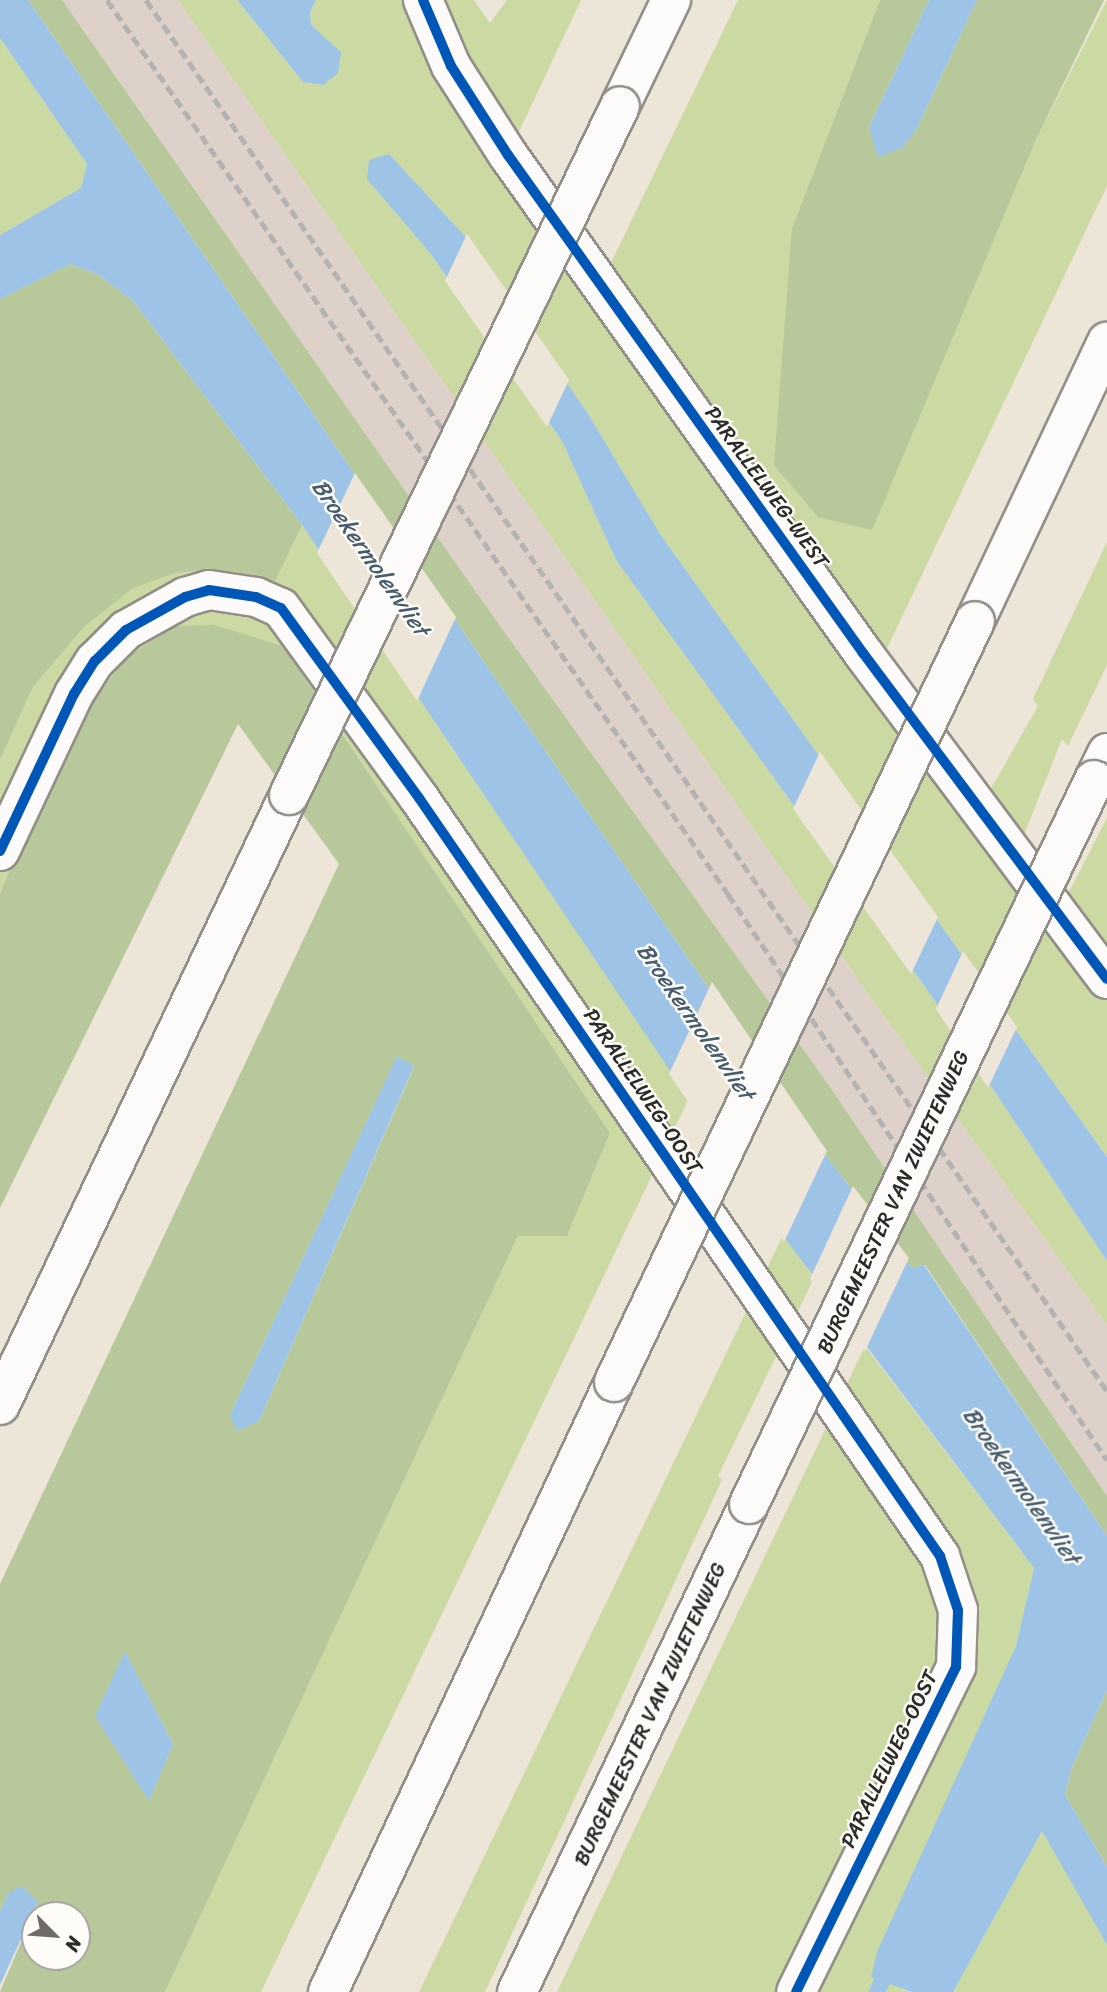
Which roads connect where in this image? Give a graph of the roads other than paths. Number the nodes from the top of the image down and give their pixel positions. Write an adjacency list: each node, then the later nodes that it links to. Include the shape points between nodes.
1 (424, 0): 6 (main road, PARALLELWEG-WEST, via 451,66 516,166 863,653)
2 (671, 0): 7 (main road, bridge)
3 (1107, 342): 8 (main road, bridge)
4 (1101, 767): 9 (main road, BURGEMEESTER VAN ZWIETENWEG, bridge)
5 (0, 851): 10 (main road, PARALLELWEG-OOST, via 74,694 95,662 126,630 185,597 209,590 256,597 281,608 419,798 940,1556 958,1610 956,1667)
6 (1107, 979)
7 (0, 1405)
8 (328, 1992)
9 (517, 1992)
10 (796, 1992)

